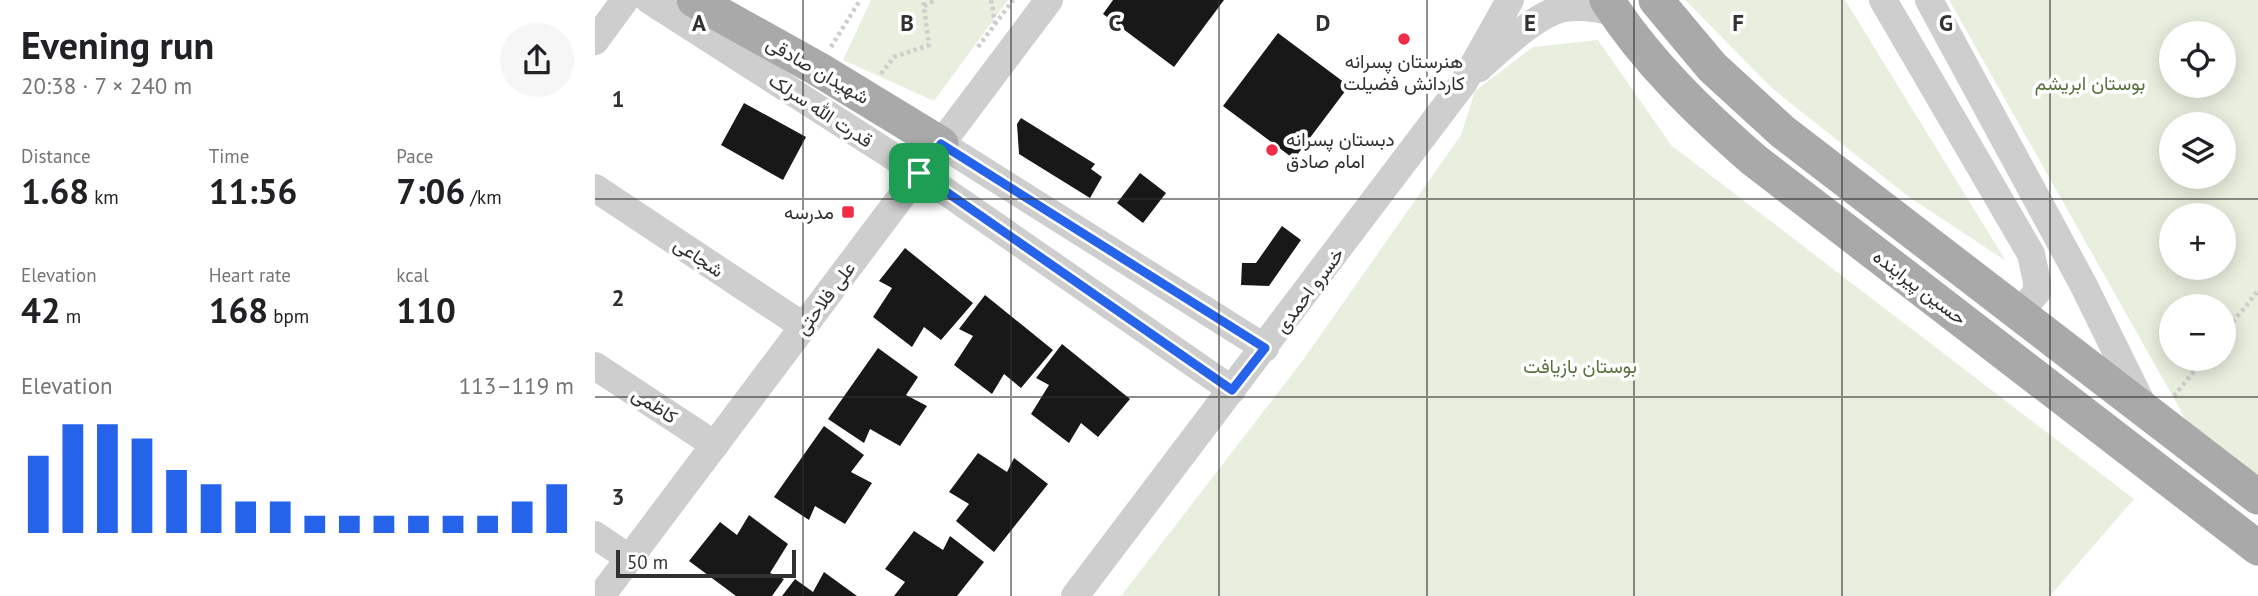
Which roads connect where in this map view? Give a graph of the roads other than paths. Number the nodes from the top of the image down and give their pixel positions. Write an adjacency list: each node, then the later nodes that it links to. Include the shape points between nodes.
1 (625, 0): 10 (street)
2 (649, 0): 13 (street, قدرت الله سرلک)
3 (694, 0): 12 (main road, شهیدان صادقی)
4 (1049, 0): 12 (street, علی فلاحتی)
5 (1510, 0): 11 (street)
6 (1656, 0): 15 (main road, حسین پیراینده, via 1746,100)
7 (1883, 0): 15 (street, via 2031,254 2037,292 2025,306)
8 (1929, 0): 20 (street, via 2083,284)
9 (1611, 6): 11 (street, via 1564,8 1546,15); 24 (main road, حسین پیراینده, via 1681,93 1754,160)
10 (595, 41)
11 (1464, 82): 17 (street, خسرو احمدی)
12 (941, 144): 13 (street, علی فلاحتی); 17 (street)
13 (919, 173): 16 (street, علی فلاحتی); 19 (street, قدرت الله سرلک)
14 (595, 188): 16 (street, شجاعی)
15 (2006, 304): 20 (main road, حسین پیراینده)
16 (803, 326): 21 (street, علی فلاحتی)
17 (1265, 348): 19 (street, خسرو احمدی)
18 (595, 366): 21 (street, کاظمی)
19 (1232, 390): 27 (street, خسرو احمدی)
20 (2159, 402): 22 (main road, حسین پیراینده)
21 (715, 444): 25 (street, علی فلاحتی)
22 (2258, 497)
23 (595, 535): 25 (street)
24 (2258, 548)
25 (629, 558): 26 (street, علی فلاحتی)
26 (601, 596)
27 (1075, 596)

